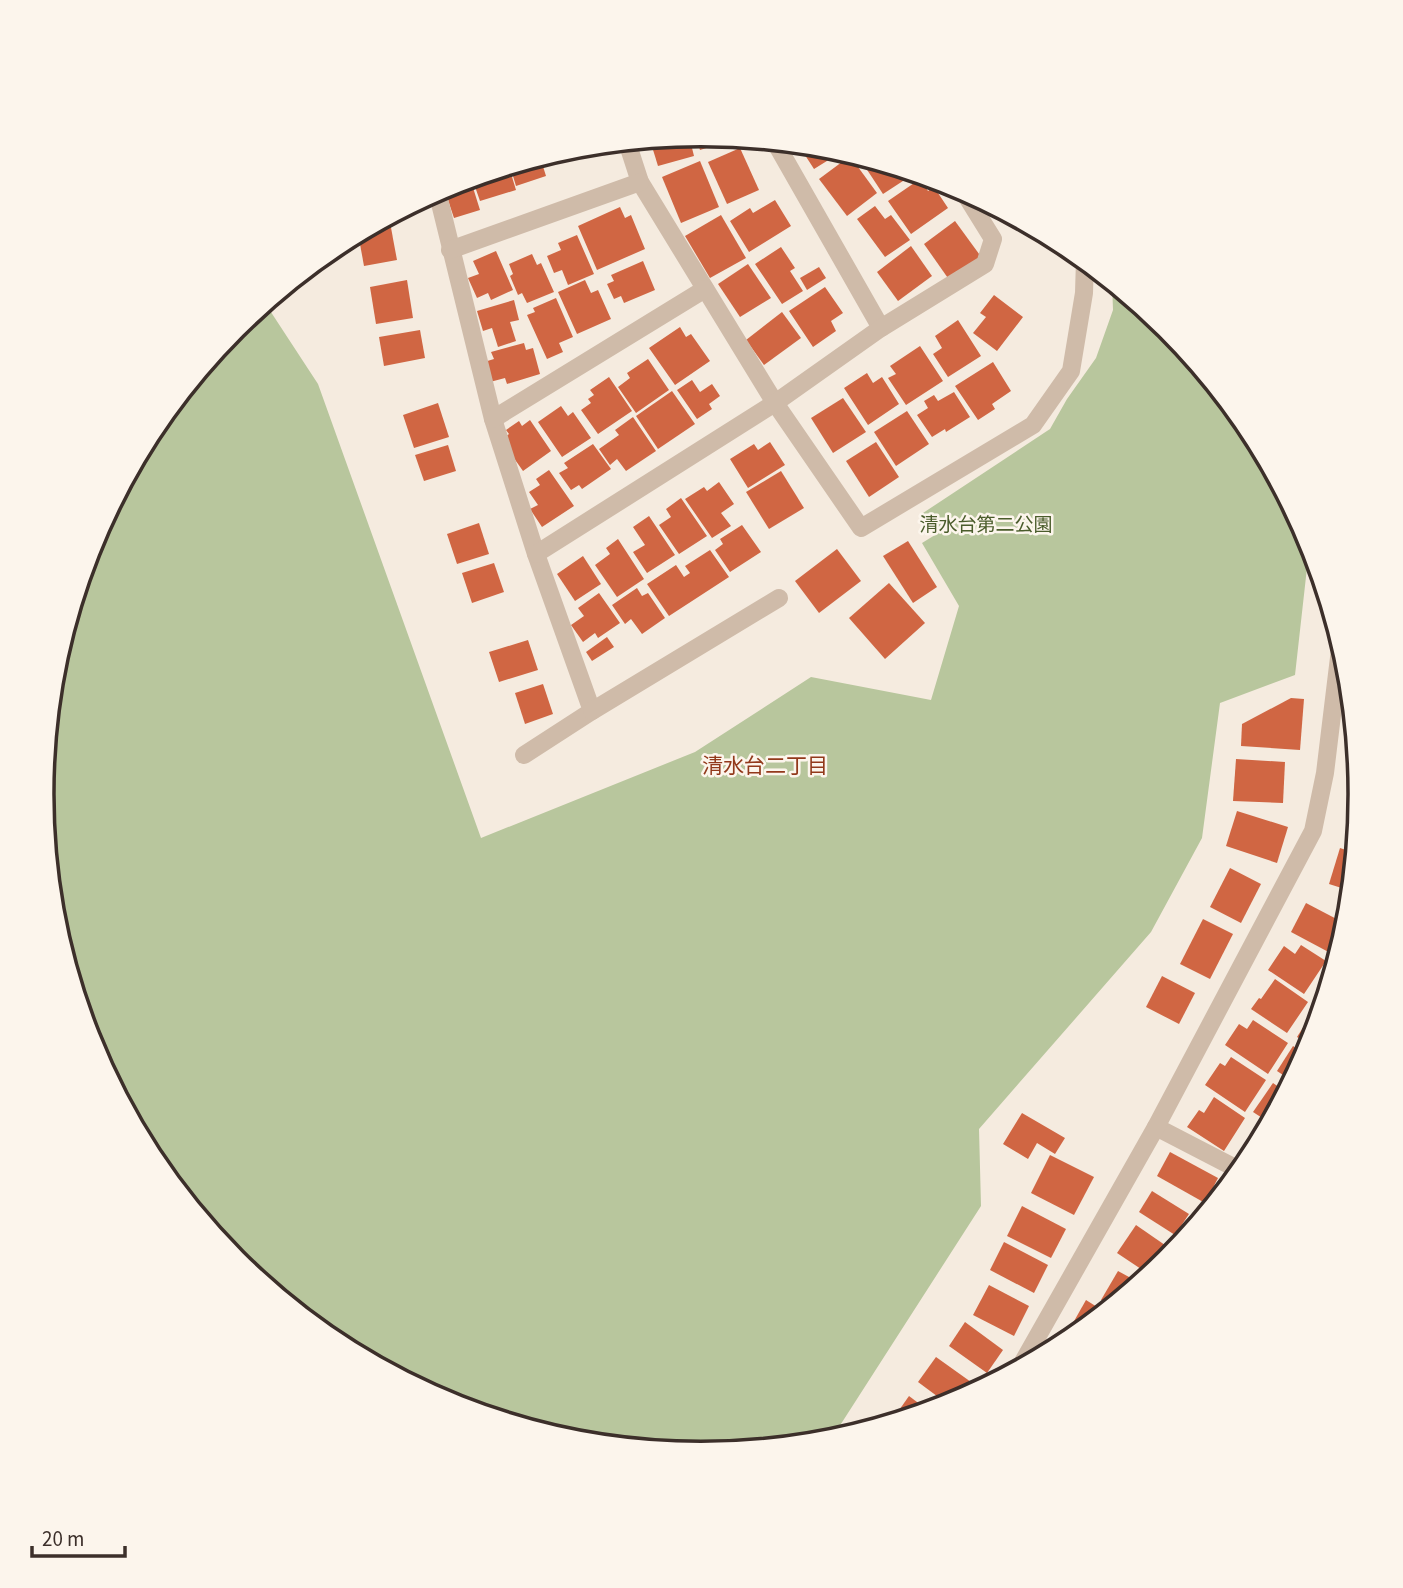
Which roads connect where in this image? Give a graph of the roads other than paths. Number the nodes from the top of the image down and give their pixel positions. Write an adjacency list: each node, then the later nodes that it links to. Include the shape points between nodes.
1 (630, 151): 3 (street)
2 (780, 151): 9 (street)
3 (640, 182): 6 (street); 8 (street)
4 (439, 202): 6 (street)
5 (973, 206): 9 (street, via 993,239 985,264)
6 (450, 250): 11 (street)
7 (1085, 273): 10 (street, via 1071,371 1034,425 860,528)
8 (705, 289): 10 (street); 11 (street)
9 (881, 328): 10 (street)
10 (775, 403): 12 (street)
11 (493, 419): 12 (street)
12 (536, 554): 15 (street)
13 (779, 598): 15 (street)
14 (1337, 674): 17 (street, via 1313,831)
15 (592, 711): 16 (street)
16 (524, 755)
17 (1156, 1127): 18 (street); 19 (street)
18 (1231, 1166)
19 (1028, 1353)

